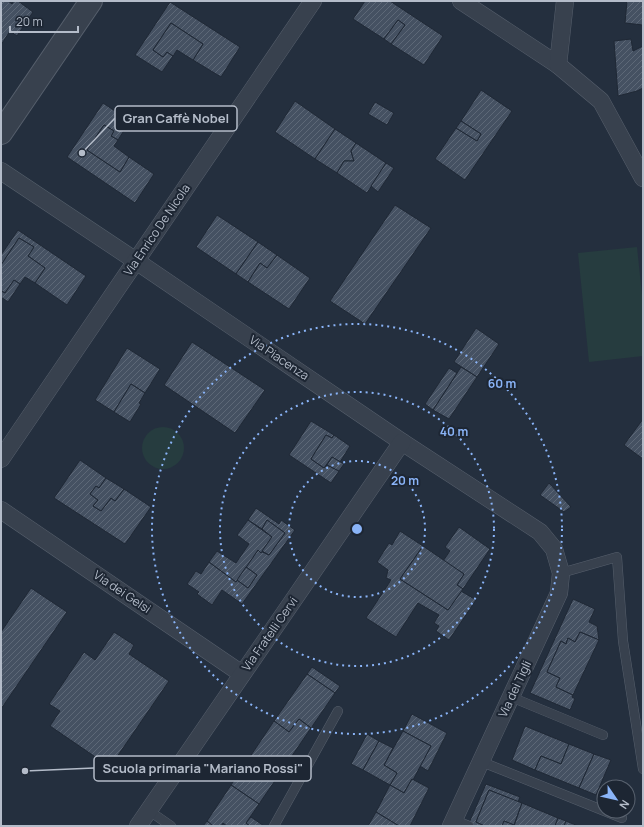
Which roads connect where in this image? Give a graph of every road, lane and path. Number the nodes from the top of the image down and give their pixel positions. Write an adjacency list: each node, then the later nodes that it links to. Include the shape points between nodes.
1 (91, 1): 6 (street)
2 (314, 1): 9 (street, Via Enrico De Nicola)
3 (461, 1): 5 (street)
4 (565, 1): 5 (street)
5 (558, 65): 8 (street, via 600,101)
6 (1, 133)
7 (1, 171): 9 (street, Via Piacenza)
8 (643, 178)
9 (136, 261): 10 (street, Via Piacenza); 11 (street, Via Enrico De Nicola)
10 (402, 442): 13 (street, Via Piacenza, via 540,532); 15 (street, Via Fratelli Cervi)
11 (1, 459)
12 (1, 510): 15 (street, Via dei Gelsi)
13 (554, 548): 14 (street, Via dei Tigli)
14 (561, 573): 16 (street, Via dei Tigli, via 559,593); 20 (lane, via 617,557 623,641)
15 (242, 674): 22 (street, Via Fratelli Cervi)
16 (511, 697): 18 (lane); 19 (street, Via dei Tigli)
17 (338, 711): 26 (lane)
18 (603, 735)
19 (482, 762): 21 (lane); 23 (street, Via dei Tigli)
20 (643, 769)
21 (596, 808)
22 (148, 810): 24 (street, Via Fratelli Cervi); 25 (lane)
23 (452, 823): 27 (lane)
24 (138, 826)
25 (171, 826)
26 (274, 826)
27 (469, 826)

